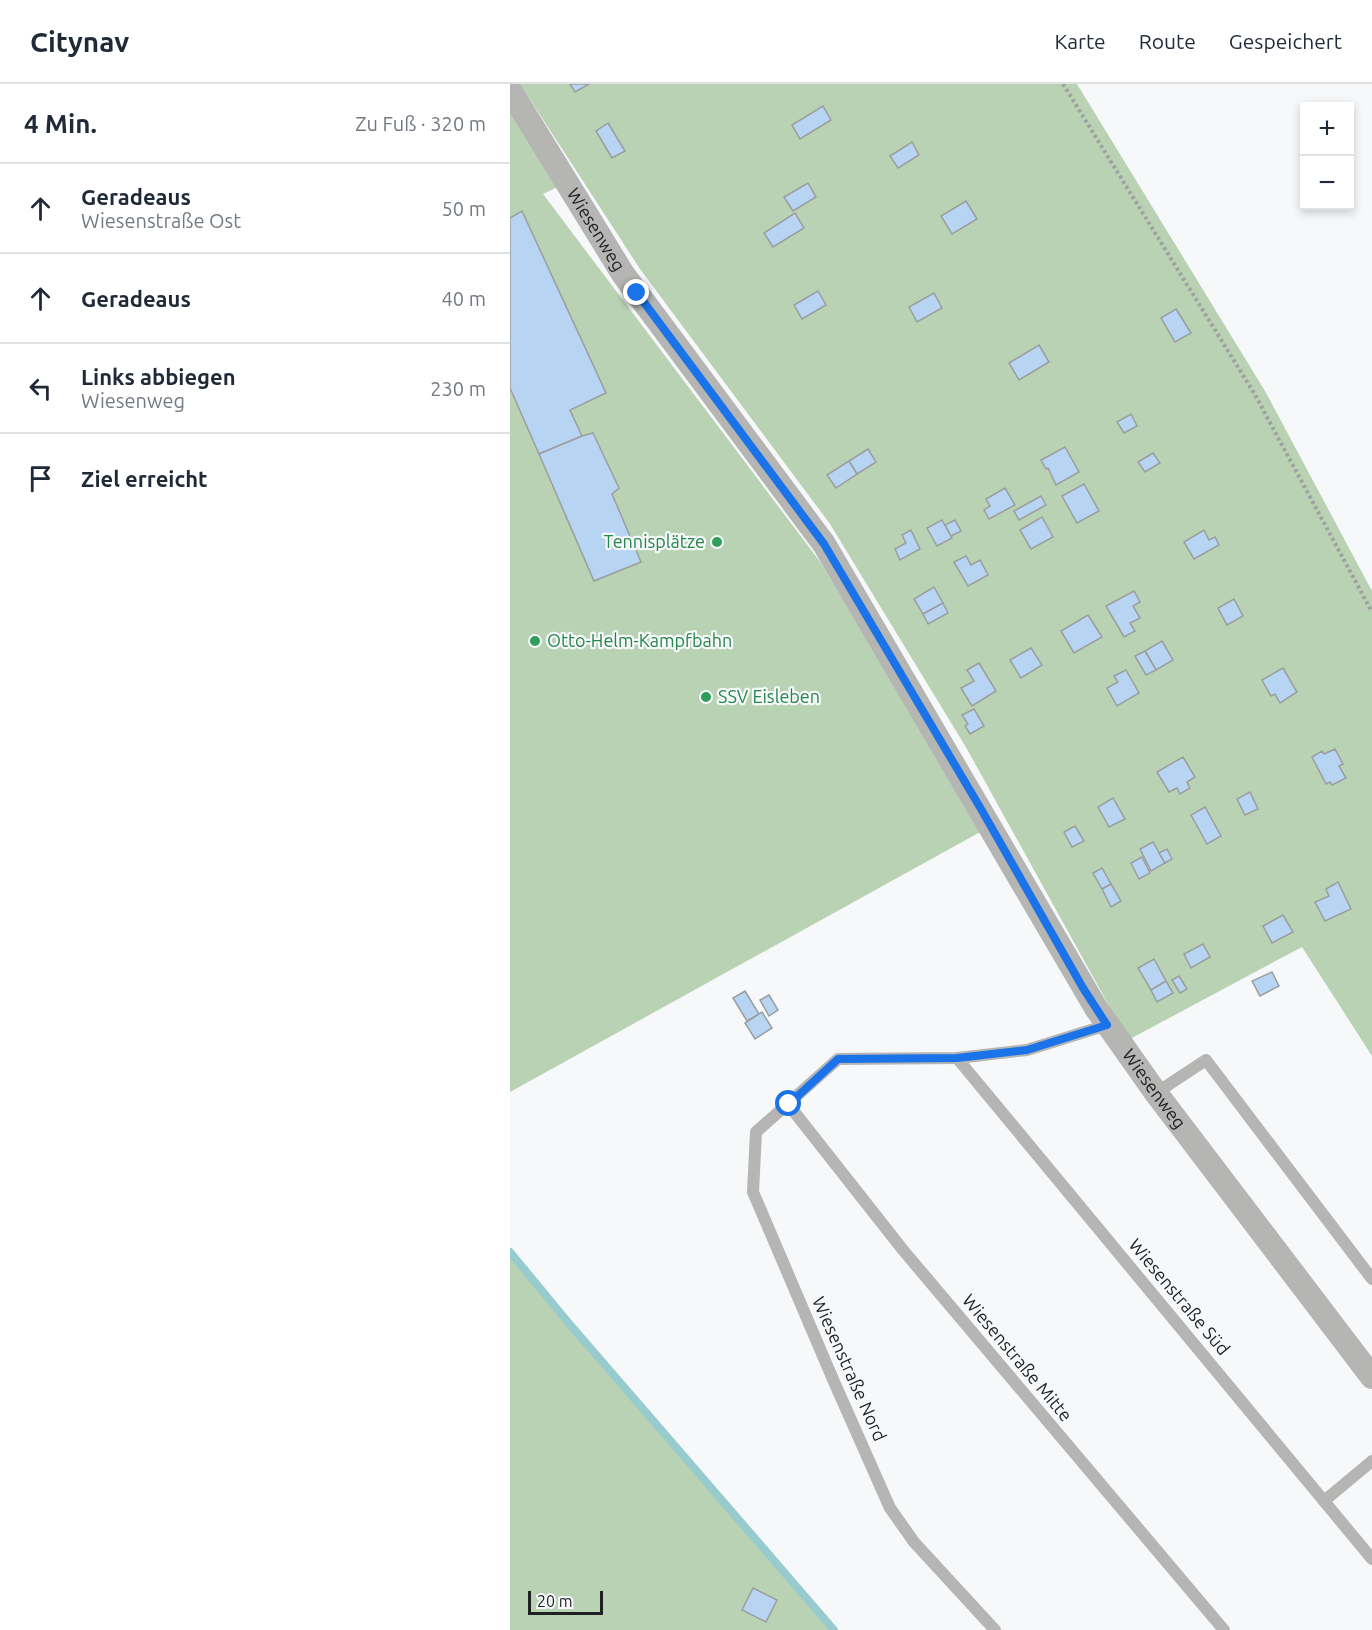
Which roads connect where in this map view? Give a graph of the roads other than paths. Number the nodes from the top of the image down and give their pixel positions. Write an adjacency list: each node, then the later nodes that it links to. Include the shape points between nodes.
1 (510, 90): 2 (street, Wiesenweg, via 623,274 812,525)
2 (1107, 1025): 3 (lane, Wiesenstraße Nord, via 1027,1050); 4 (street, Wiesenweg)
3 (957, 1058): 5 (lane, Wiesenstraße Nord, via 838,1059); 9 (lane, Wiesenstraße Süd)
4 (1156, 1093): 6 (lane, via 1206,1060); 7 (street, Wiesenweg)
5 (789, 1104): 11 (lane, Wiesenstraße Nord, via 756,1132 753,1192 890,1508 914,1542); 12 (lane, Wiesenstraße Mitte, via 903,1250)
6 (1372, 1279)
7 (1372, 1377)
8 (1372, 1461): 9 (lane)
9 (1324, 1501): 10 (lane, Wiesenstraße Süd)
10 (1372, 1559)
11 (995, 1630)
12 (1224, 1630)

